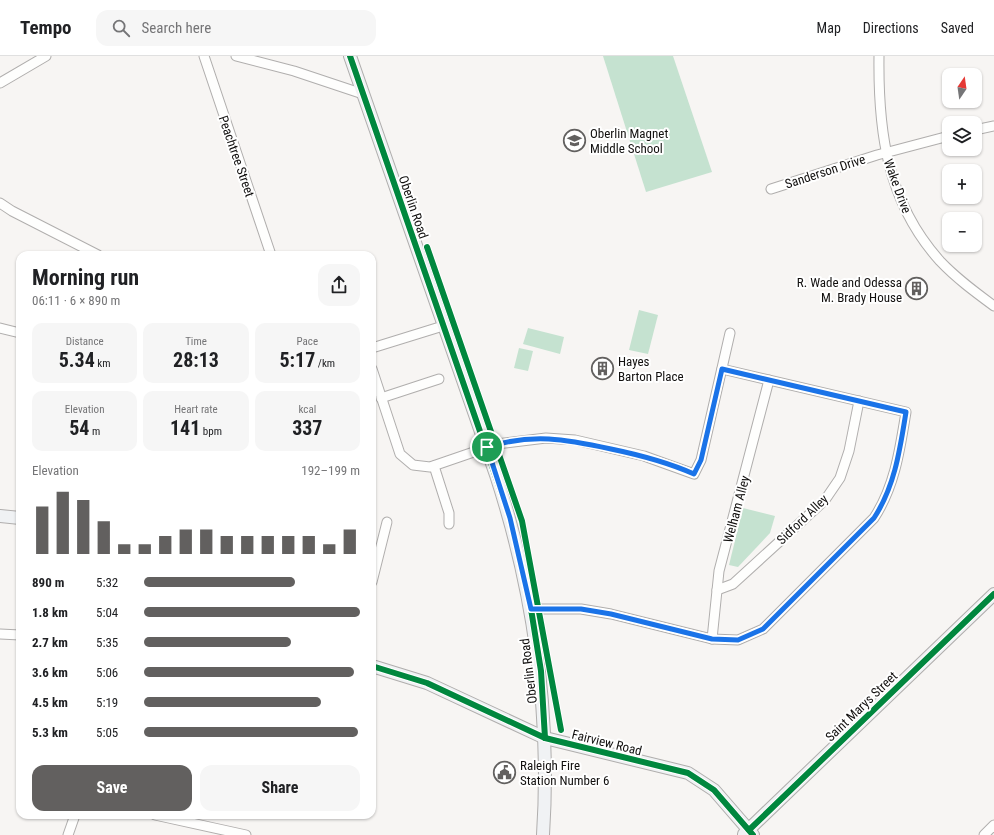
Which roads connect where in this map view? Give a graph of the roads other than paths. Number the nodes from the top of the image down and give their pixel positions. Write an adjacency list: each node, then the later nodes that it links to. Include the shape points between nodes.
1 (46, 56): 6 (street)
2 (204, 56): 15 (street, Peachtree Street)
3 (236, 56): 7 (street, via 294,71)
4 (350, 56): 7 (main road, Oberlin Road)
5 (879, 56): 11 (street, Wake Drive, via 879,105)
6 (0, 83)
7 (363, 94): 17 (main road, Oberlin Road)
8 (994, 126): 9 (street)
9 (982, 129)
10 (942, 138): 11 (street, Sanderson Drive)
11 (886, 152): 12 (street, Sanderson Drive); 16 (street, Wake Drive, via 902,203 925,243 966,285)
12 (771, 189)
13 (0, 203): 14 (street)
14 (90, 251)
15 (270, 251)
16 (994, 306)
17 (443, 326): 21 (street); 28 (main road, Oberlin Road)
18 (0, 328): 19 (street)
19 (16, 332)
20 (730, 333): 22 (street)
21 (376, 347)
22 (722, 369): 24 (street); 28 (street, via 701,460 694,474 649,458 575,440 531,438)
23 (439, 379): 26 (street)
24 (770, 380): 27 (street); 35 (street, Welham Alley, via 719,571)
25 (376, 382): 26 (street)
26 (381, 398): 29 (street, via 400,454 413,465)
27 (859, 401): 35 (street, Sidford Alley, via 849,451 840,478 825,500 734,584); 40 (street, via 906,412 893,480 885,502 874,518 763,629 738,640)
28 (487, 447): 29 (street); 37 (main road, Oberlin Road, via 510,518)
29 (434, 466): 33 (street, via 449,513)
30 (0, 516): 31 (main road)
31 (16, 518)
32 (387, 522): 34 (street)
33 (449, 524)
34 (376, 566)
35 (717, 590): 40 (street, Welham Alley)
36 (994, 594): 46 (main road, Saint Marys Street)
37 (531, 609): 40 (street, via 581,609); 42 (main road, Oberlin Road, via 540,671)
38 (0, 634): 39 (street)
39 (16, 635)
40 (712, 639)
41 (376, 667): 42 (main road, Fairview Road, via 427,683)
42 (545, 738): 46 (main road, Fairview Road, via 688,774 714,790); 49 (main road, Oberlin Road)
43 (74, 819): 47 (street)
44 (173, 819): 48 (street)
45 (994, 825): 50 (street)
46 (748, 833)
47 (68, 835)
48 (246, 835)
49 (543, 835)
50 (984, 835)

